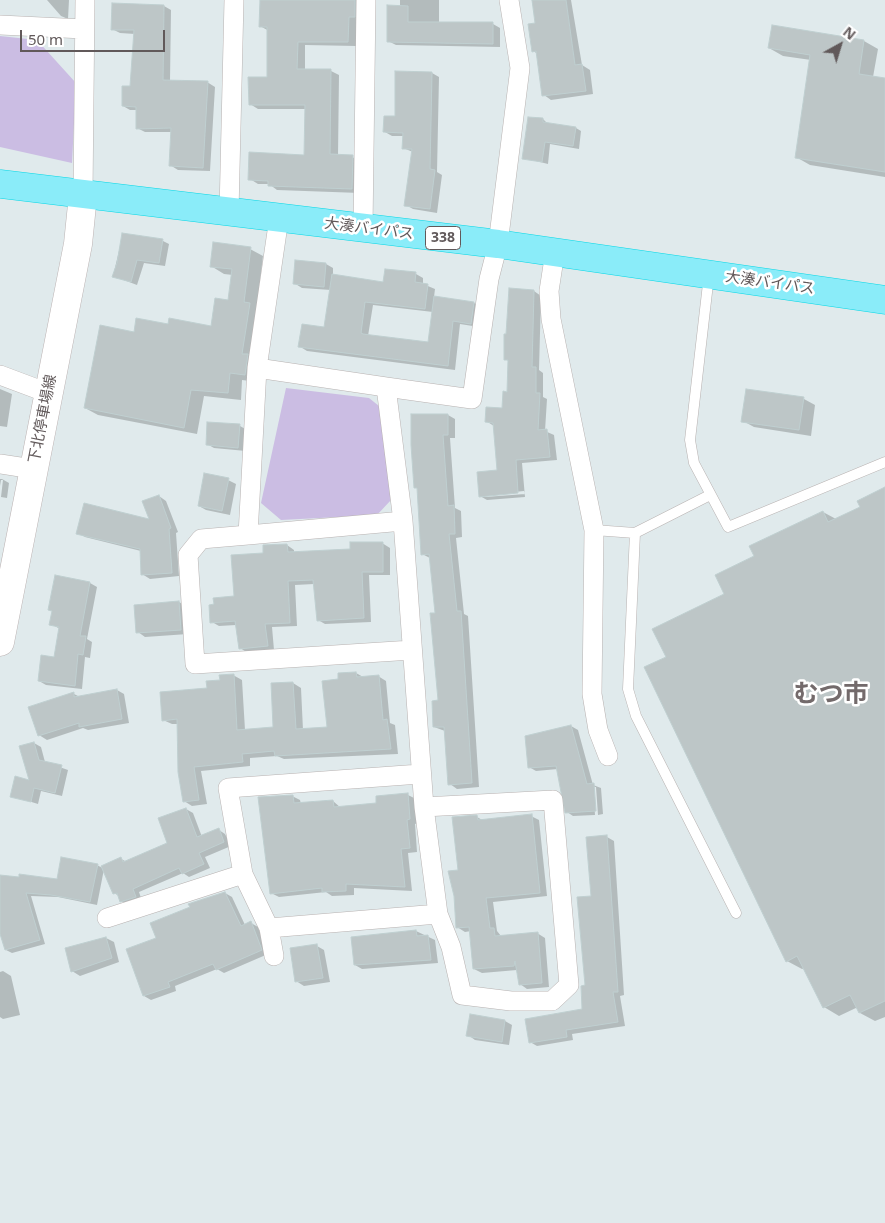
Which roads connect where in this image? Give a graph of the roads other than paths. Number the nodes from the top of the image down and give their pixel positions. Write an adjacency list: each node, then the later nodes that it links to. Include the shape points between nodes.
1 (85, 0): 6 (street)
2 (234, 0): 9 (street)
3 (366, 0): 11 (street)
4 (509, 0): 12 (street, via 520,68)
5 (0, 25): 6 (street)
6 (84, 29): 8 (street)
7 (0, 184): 8 (highway, 大湊バイパス / 338)
8 (83, 195): 9 (highway, 大湊バイパス / 338); 19 (main road, 下北停車場線, via 78,244)
9 (229, 212): 10 (highway, 大湊バイパス / 338)
10 (279, 218): 11 (highway, 大湊バイパス / 338); 16 (street)
11 (363, 229): 12 (highway, 大湊バイパス / 338)
12 (498, 244): 13 (highway, 大湊バイパス / 338); 18 (street, via 489,279 472,399)
13 (555, 252): 14 (highway, 大湊バイパス / 338); 25 (street, via 549,292 551,319)
14 (710, 274): 15 (highway, 大湊バイパス / 338); 23 (lane, via 690,440 694,463)
15 (885, 300)
16 (257, 368): 18 (street); 27 (street)
17 (0, 375): 19 (street)
18 (386, 387): 24 (street)
19 (48, 393): 22 (main road, 下北停車場線)
20 (885, 462): 23 (lane, via 728,528)
21 (0, 464): 22 (street)
22 (33, 469): 28 (main road, 下北停車場線)
23 (710, 495): 26 (lane)
24 (403, 521): 27 (street); 30 (street)
25 (594, 530): 26 (lane); 31 (street, via 592,694 598,730)
26 (635, 533): 35 (lane, via 628,689 636,716)
27 (248, 535): 30 (street, via 201,539 188,555 195,664)
28 (6, 575): 29 (main road, 下北停車場線)
29 (0, 642)
30 (412, 650): 32 (street)
31 (608, 756)
32 (420, 774): 33 (street); 34 (street, via 228,788)
33 (424, 807): 36 (street); 36 (street, via 553,800 569,985 552,1001 511,1001 462,995 451,947)
34 (243, 874): 37 (street); 38 (street)
35 (736, 913)
36 (438, 914): 38 (street)
37 (107, 918)
38 (269, 928): 39 (street)
39 (274, 956)

